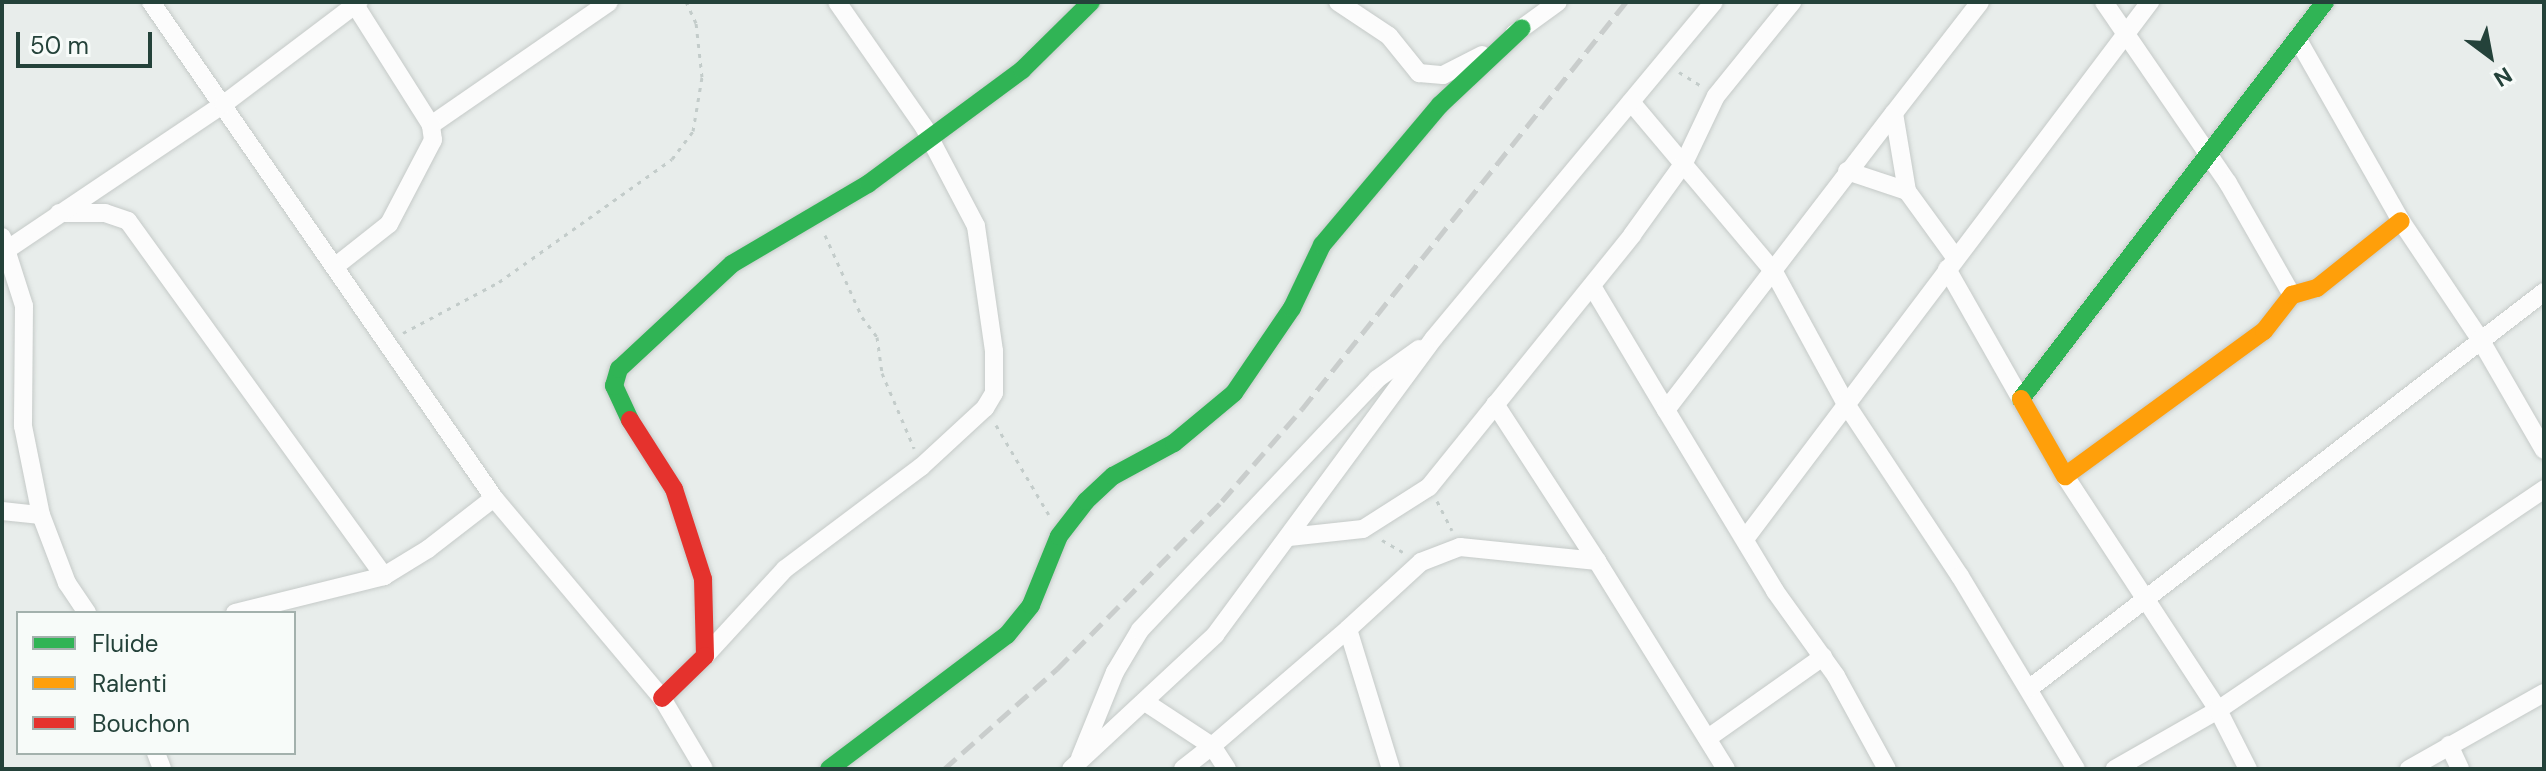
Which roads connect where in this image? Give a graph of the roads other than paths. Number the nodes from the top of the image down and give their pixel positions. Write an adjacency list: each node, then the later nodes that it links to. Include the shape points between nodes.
1 (151, 2): 18 (street)
2 (609, 2): 20 (street)
3 (837, 2): 21 (street)
4 (1091, 2): 21 (street, via 1022,70)
5 (1338, 2): 14 (street, via 1389,36 1419,73 1432,75 1454,70)
6 (1558, 2): 14 (street)
7 (1714, 2): 17 (street)
8 (1792, 2): 23 (street, via 1716,96)
9 (1980, 2): 19 (street)
10 (2104, 2): 15 (street)
11 (2150, 2): 15 (street)
12 (2325, 2): 16 (street)
13 (357, 4): 18 (street); 20 (street)
14 (1522, 28): 67 (street, via 1440,105 1322,245 1292,308 1234,393 1174,443 1113,476 1059,536 1031,605 1007,635)
15 (2124, 32): 22 (street); 29 (street)
16 (2297, 38): 22 (street); 27 (street)
17 (1631, 102): 23 (street); 35 (street)
18 (224, 104): 26 (street); 30 (street)
19 (1894, 113): 24 (street); 25 (street)
20 (431, 125): 30 (street, via 433,140 389,224)
21 (929, 136): 55 (street, via 976,226 994,351 994,393 985,408 921,467 785,569); 55 (street, via 868,184 732,264 630,356 614,386 618,401 674,489 703,579)
22 (2207, 154): 34 (street); 37 (street)
23 (1684, 163): 31 (street); 32 (street)
24 (1847, 171): 25 (street); 31 (street)
25 (1907, 191): 29 (street)
26 (59, 213): 28 (street); 50 (street, via 105,213 128,221)
27 (2401, 221): 34 (street, via 2317,288); 36 (street)
28 (4, 246): 46 (street, via 24,306 23,426)
29 (1951, 263): 37 (street); 39 (street)
30 (337, 265): 44 (street)
31 (1774, 272): 39 (street); 40 (street)
32 (1592, 286): 38 (street); 40 (street)
33 (2544, 292): 36 (street)
34 (2292, 295): 42 (street, via 2264,331)
35 (1434, 338): 47 (street); 65 (street, via 1377,379 1140,630 1115,672)
36 (2480, 339): 41 (street); 51 (street)
37 (2021, 399): 42 (street)
38 (1495, 404): 47 (street, via 1429,487 1363,529); 49 (street)
39 (1846, 404): 48 (street); 57 (street)
40 (1666, 410): 48 (street)
41 (2544, 450)
42 (2065, 476): 51 (street)
43 (2544, 489): 61 (street)
44 (494, 498): 50 (street); 59 (street)
45 (2, 511): 46 (street)
46 (41, 515): 52 (street, via 67,583)
47 (1289, 537): 60 (street, via 1215,635)
48 (1745, 539): 56 (street)
49 (1597, 561): 54 (street, via 1460,547 1421,562); 62 (street)
50 (384, 576): 53 (street)
51 (2145, 601): 57 (street); 61 (street)
52 (86, 611)
53 (243, 611)
54 (1348, 629): 64 (street); 70 (street)
55 (705, 656): 59 (street)
56 (1823, 657): 62 (street); 72 (street)
57 (2030, 688): 73 (street)
58 (2544, 693): 63 (street)
59 (662, 698): 66 (street)
60 (1145, 702): 64 (street); 65 (street)
61 (2218, 710): 74 (street); 75 (street)
62 (1708, 738): 71 (street)
63 (2449, 745): 76 (street); 77 (street)
64 (1212, 746): 68 (street); 69 (street)
65 (1075, 766)
66 (704, 769)
67 (829, 769)
68 (1183, 769)
69 (1227, 769)
70 (1391, 769)
71 (1726, 769)
72 (1887, 769)
73 (2076, 769)
74 (2115, 769)
75 (2248, 769)
76 (2409, 769)
77 (2460, 769)

